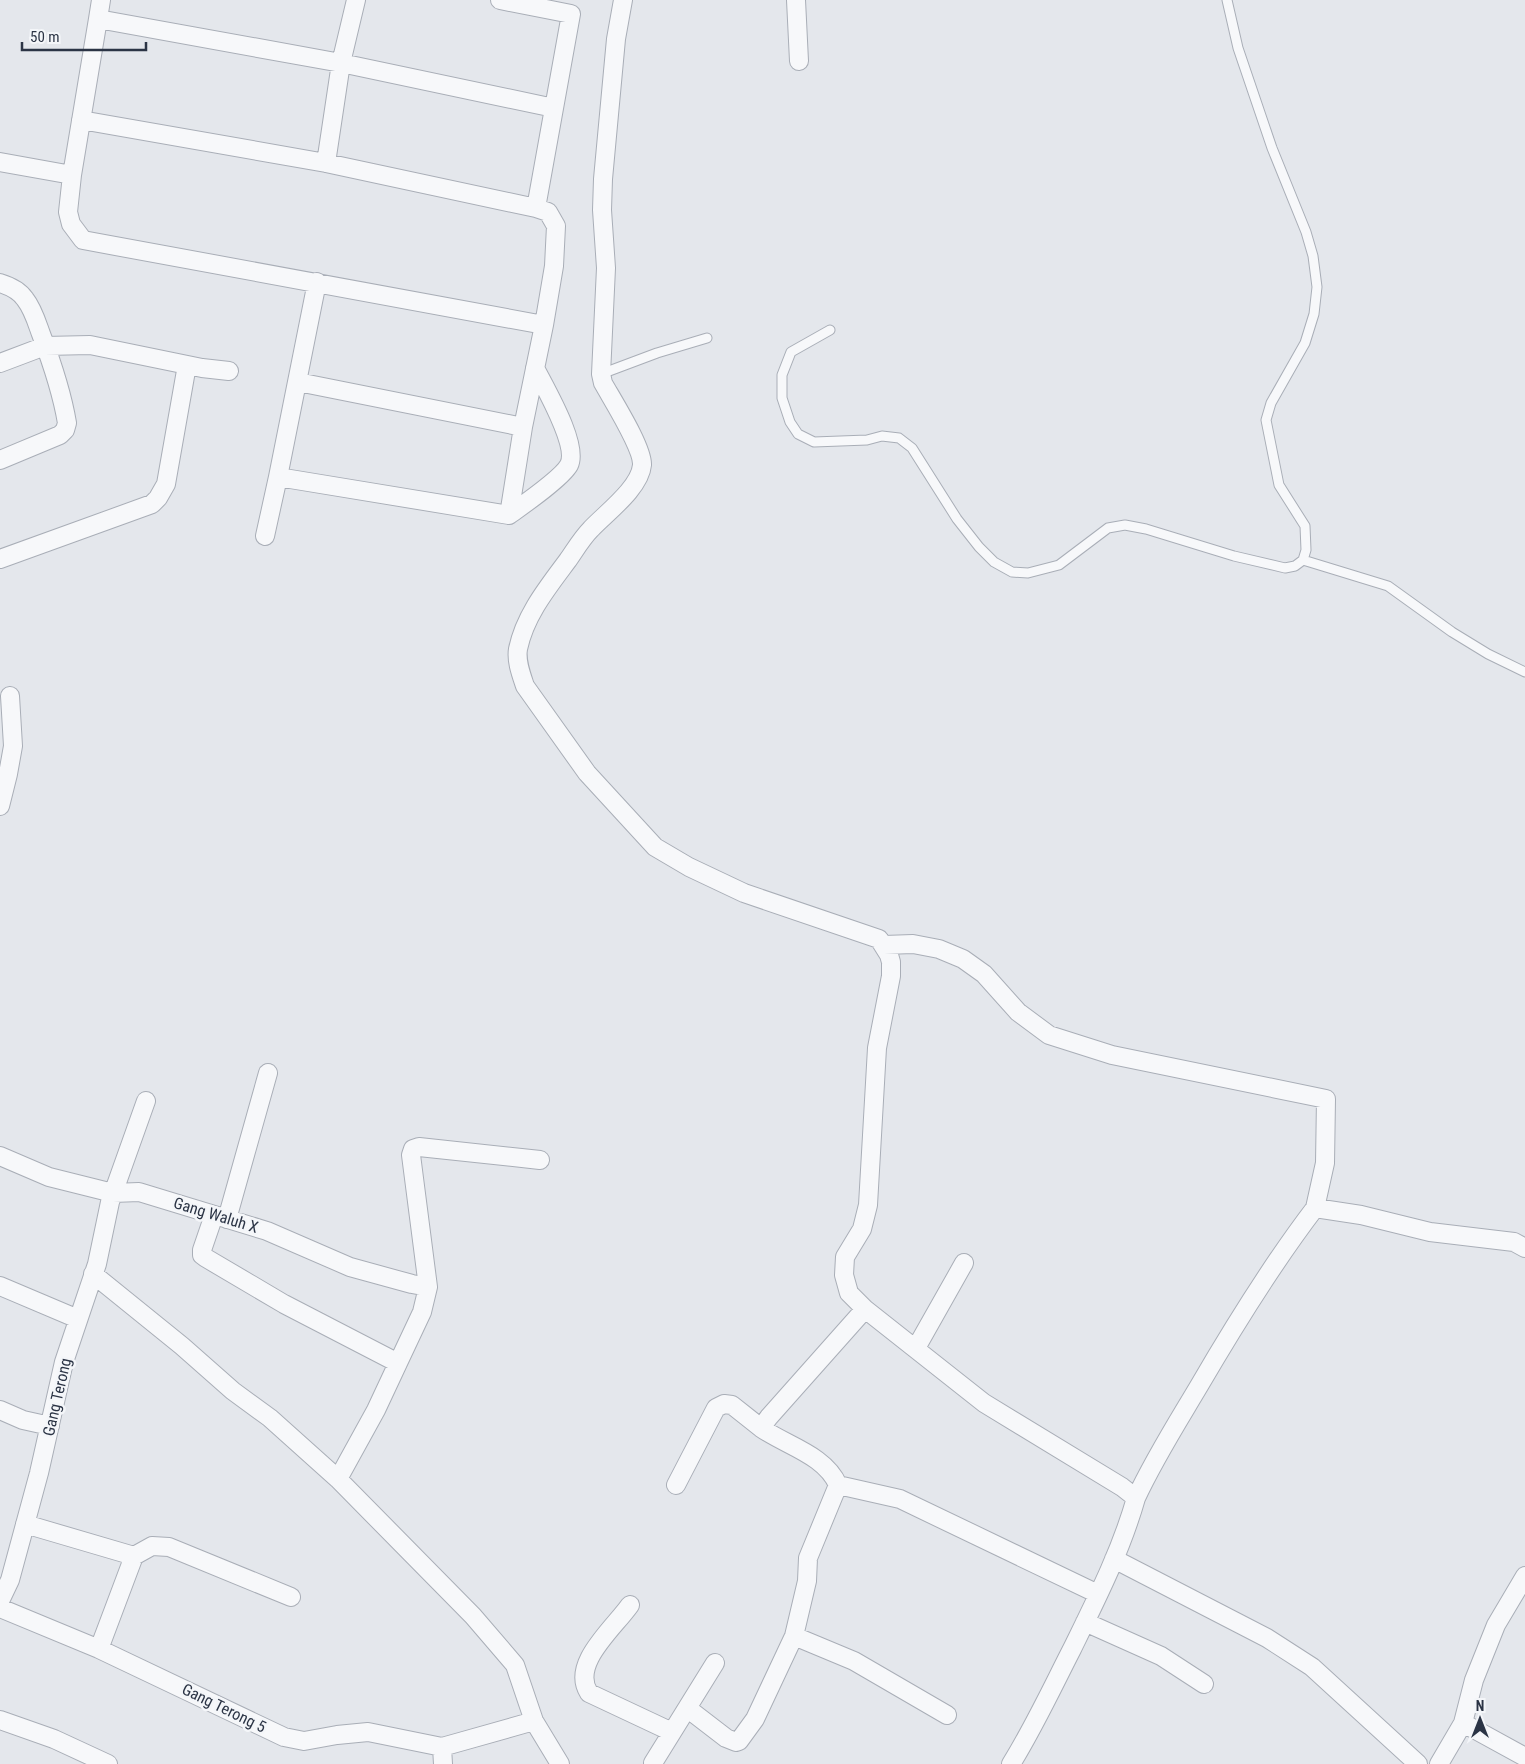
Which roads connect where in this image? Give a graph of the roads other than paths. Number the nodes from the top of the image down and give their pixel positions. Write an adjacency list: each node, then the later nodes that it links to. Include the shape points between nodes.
1 (101, 0): 7 (street)
2 (356, 0): 9 (street)
3 (500, 0): 10 (street, via 571,14)
4 (623, 0): 26 (street, via 616,39 603,179 606,268)
5 (796, 0): 8 (street)
6 (1227, 0): 34 (lane, via 1238,48 1313,256 1317,286 1314,314 1305,343 1271,403 1266,420 1279,485 1305,526)
7 (98, 19): 9 (street); 11 (street)
8 (799, 61)
9 (341, 63): 10 (street); 13 (street)
10 (554, 108): 15 (street)
11 (81, 120): 13 (street); 14 (street)
12 (0, 162): 14 (street)
13 (326, 163): 15 (street)
14 (72, 175): 16 (street, via 68,212 71,224 83,240)
15 (536, 208): 18 (street, via 548,212 556,226 554,266)
16 (317, 282): 18 (street); 27 (street)
17 (0, 283): 21 (street, via 11,286 26,300)
18 (544, 325): 24 (street)
19 (830, 330): 34 (lane, via 791,352 782,375 782,398 798,434 814,442 867,440 882,436 899,438 912,448 952,512 979,547 994,562 1012,572 1028,573 1059,565 1108,528 1125,525 1285,568)
20 (706, 338): 26 (lane)
21 (45, 346): 22 (street); 23 (street, via 90,345); 29 (street, via 66,420 65,430)
22 (0, 363)
23 (187, 365): 25 (street); 33 (street, via 166,484 158,498 152,504)
24 (535, 368): 28 (street); 31 (street, via 571,444 571,459 553,482)
25 (229, 371)
26 (601, 374): 38 (street, via 639,449 640,475 633,487 588,532 543,594 524,627 518,651 525,686 587,773 655,847 744,893 879,938)
27 (298, 382): 28 (street); 30 (street)
28 (523, 427): 31 (street)
29 (0, 460)
30 (278, 477): 31 (street); 32 (street)
31 (509, 515)
32 (264, 536)
33 (0, 559)
34 (1303, 560): 35 (lane, via 1388,586 1452,632)
35 (1525, 672)
36 (10, 696): 37 (street, via 13,746)
37 (0, 806)
38 (884, 944): 44 (street, via 913,944 939,949 963,959 984,974 1018,1012 1049,1035 1112,1055 1326,1099 1325,1163); 51 (street, via 891,962 891,976 877,1048 868,1205 862,1229 845,1257 844,1266 849,1293)
39 (268, 1073): 45 (street)
40 (146, 1102): 43 (street, Gang Terong)
41 (0, 1156): 43 (street, Gang Waluh X, via 49,1177)
42 (540, 1160): 50 (street, via 419,1147 413,1150 411,1155)
43 (113, 1193): 45 (street, Gang Waluh X, via 139,1192); 48 (street, Gang Terong)
44 (1315, 1208): 46 (street, via 1361,1215 1430,1232 1514,1242); 61 (street, via 1222,1346)
45 (220, 1217): 50 (street, Gang Waluh X, via 267,1231 350,1267); 54 (street, via 202,1250 206,1258 284,1304)
46 (1525, 1248)
47 (964, 1263): 53 (street)
48 (93, 1274): 52 (street, Gang Terong); 58 (street, via 232,1391 270,1418)
49 (0, 1286): 52 (street)
50 (428, 1287): 54 (street, via 422,1312)
51 (865, 1309): 53 (street); 57 (street)
52 (78, 1319): 56 (street, Gang Terong, via 64,1362)
53 (916, 1348): 61 (street, via 984,1403 1122,1486)
54 (398, 1364): 58 (street)
55 (0, 1410): 56 (street, via 23,1420)
56 (50, 1426): 62 (street, Gang Terong)
57 (761, 1428): 59 (street, via 732,1405 716,1408); 60 (street, via 817,1460 831,1472)
58 (338, 1479): 79 (street, via 473,1616 515,1665)
59 (676, 1485)
60 (838, 1486): 66 (street, via 900,1499); 72 (street, via 808,1558 807,1581)
61 (1136, 1498): 64 (street)
62 (26, 1524): 63 (street); 68 (street, Gang Terong, via 10,1580)
63 (134, 1556): 67 (street, via 152,1546 169,1547); 73 (street)
64 (1114, 1559): 66 (street); 88 (street, via 1267,1638 1312,1668)
65 (1525, 1576): 80 (street, via 1496,1625 1474,1680)
66 (1098, 1594): 71 (street)
67 (291, 1597)
68 (0, 1601)
69 (630, 1605): 81 (street, via 594,1650 586,1666 585,1687 589,1693)
70 (0, 1608): 73 (street, Gang Terong 5)
71 (1085, 1622): 75 (street, via 1161,1656); 87 (street, via 1028,1737)
72 (794, 1636): 76 (street, via 755,1719 738,1741 726,1738); 77 (street, via 854,1662)
73 (99, 1649): 82 (street, Gang Terong 5, via 284,1737 304,1742 368,1732)
74 (715, 1663): 76 (street)
75 (1204, 1684)
76 (687, 1708): 81 (street)
77 (947, 1715)
78 (0, 1720): 84 (street, via 54,1739)
79 (534, 1721): 82 (street); 85 (street)
80 (1463, 1723): 83 (street); 89 (street)
81 (672, 1732): 86 (street)
82 (442, 1755)
83 (1525, 1757)
84 (108, 1764)
85 (560, 1764)
86 (653, 1764)
87 (1011, 1764)
88 (1418, 1764)
89 (1439, 1764)

